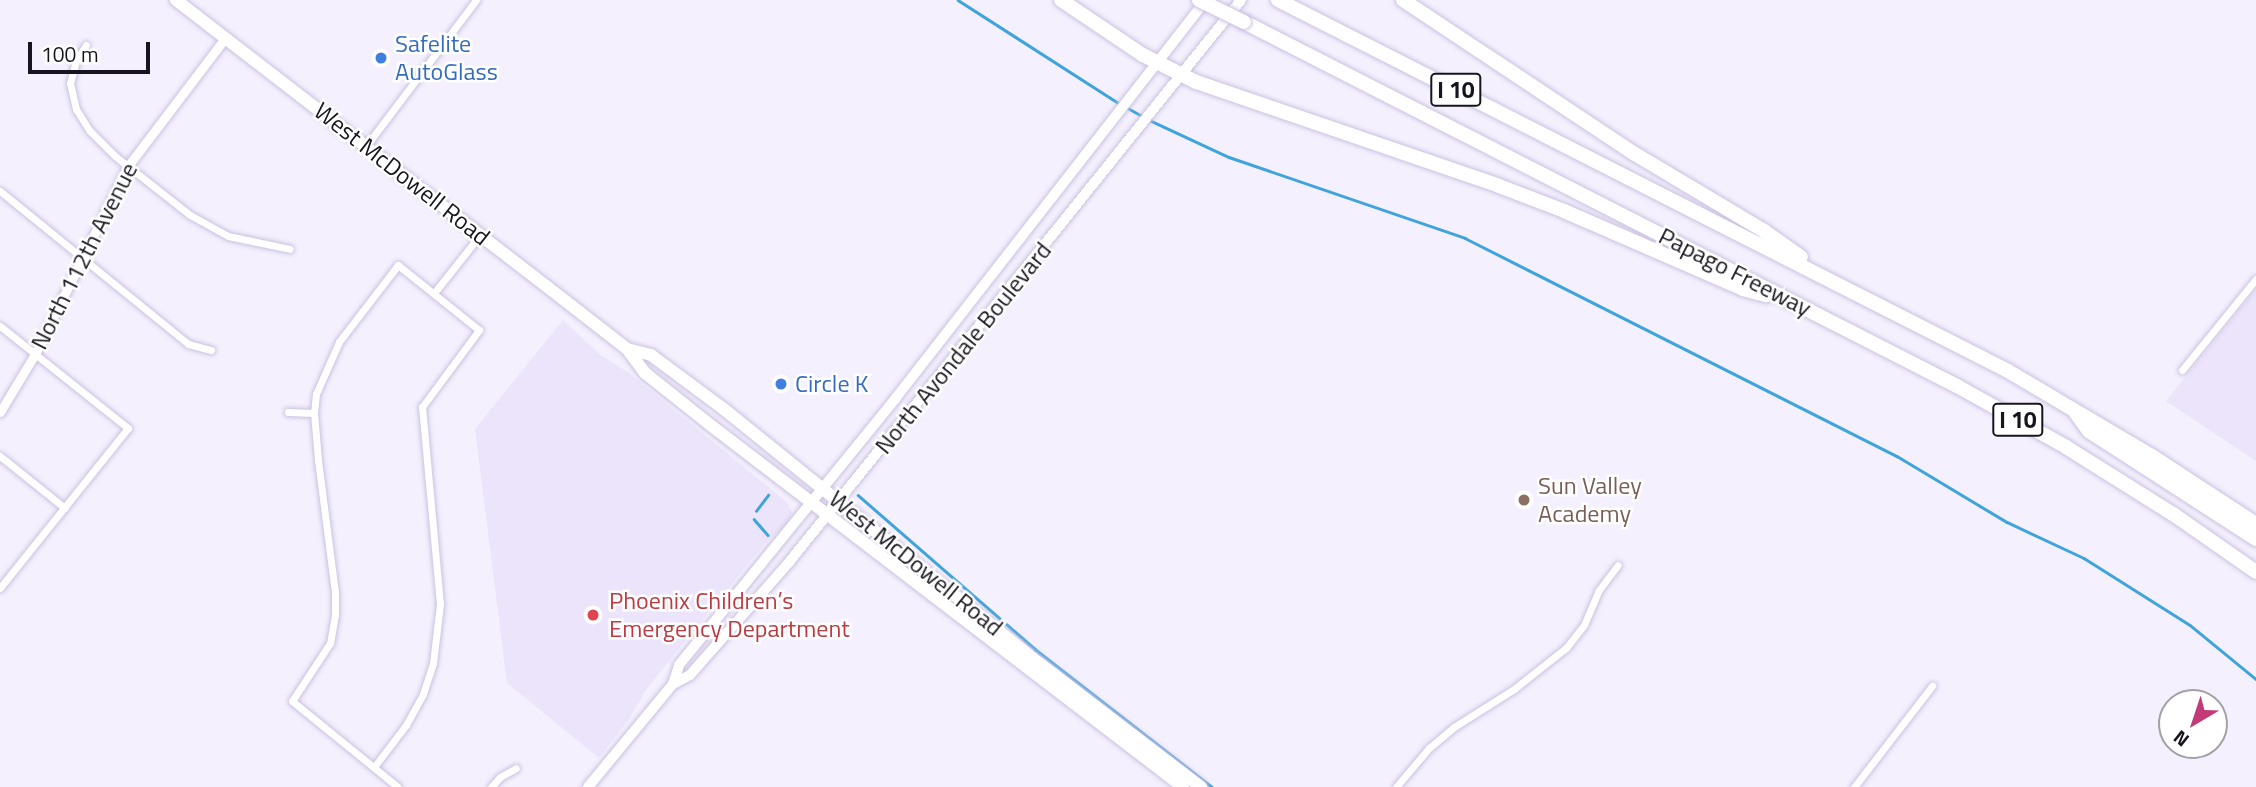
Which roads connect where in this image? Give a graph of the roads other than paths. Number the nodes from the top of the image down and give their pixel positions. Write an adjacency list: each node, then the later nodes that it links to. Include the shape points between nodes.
1 (176, 0): 9 (main road, West McDowell Road)
2 (476, 0): 13 (street)
3 (1061, 0): 11 (highway)
4 (1199, 0): 22 (highway, Papago Freeway / I 10, bridge)
5 (1206, 0): 11 (main road, North Avondale Boulevard)
6 (1241, 0): 12 (main road, North Avondale Boulevard)
7 (1278, 0): 20 (highway, Papago Freeway / I 10)
8 (1403, 0): 20 (highway, via 1635,154 1763,231)
9 (225, 38): 13 (main road, West McDowell Road); 14 (street, North 112th Avenue)
10 (86, 45): 14 (street, via 70,83 76,109 90,131)
11 (1157, 62): 12 (highway); 23 (main road, North Avondale Boulevard)
12 (1182, 76): 22 (highway, via 1499,186 1743,289); 24 (main road, North Avondale Boulevard)
13 (366, 146): 16 (main road, West McDowell Road)
14 (128, 166): 17 (street, via 190,215 228,236); 18 (street, North 112th Avenue)
15 (0, 191): 18 (street)
16 (481, 235): 21 (street); 26 (main road, West McDowell Road)
17 (290, 249)
18 (82, 257): 27 (street, via 188,344); 28 (street, North 112th Avenue)
19 (2256, 279): 29 (street)
20 (1836, 283): 30 (highway, Papago Freeway / I 10)
21 (434, 293): 33 (street, via 398,265 339,342 324,372); 49 (street, via 479,330 422,408 440,604 433,663 424,694)
22 (1788, 299): 42 (highway, Papago Freeway / I 10, via 2066,447)
23 (969, 303): 24 (main road); 35 (main road, North Avondale Boulevard)
24 (985, 318): 36 (main road, North Avondale Boulevard)
25 (0, 326): 28 (street)
26 (627, 349): 35 (main road, West McDowell Road, via 651,355); 37 (main road, West McDowell Road, via 645,373)
27 (211, 350)
28 (35, 354): 31 (street, North 112th Avenue); 38 (street, via 128,428)
29 (2182, 370)
30 (2072, 408): 40 (highway, Papago Freeway / I 10); 41 (highway, via 2089,431)
31 (0, 411)
32 (288, 412): 33 (street)
33 (314, 413): 49 (street, via 335,615 330,643 292,701)
34 (0, 456): 38 (street)
35 (824, 487): 36 (main road, West McDowell Road); 37 (main road, North Avondale Boulevard)
36 (839, 500): 39 (main road, North Avondale Boulevard); 55 (main road, West McDowell Road, via 1049,671)
37 (811, 503): 39 (main road, West McDowell Road); 47 (main road, North Avondale Boulevard, via 679,665)
38 (65, 508): 46 (street)
39 (827, 515): 47 (main road, North Avondale Boulevard, via 690,675); 54 (main road, West McDowell Road)
40 (2256, 524)
41 (2256, 539)
42 (2236, 558): 44 (highway, Papago Freeway / I 10); 45 (highway)
43 (1618, 565): 56 (street, via 1566,648 1514,689 1454,727)
44 (2256, 572)
45 (2256, 577)
46 (0, 587)
47 (673, 684): 53 (main road, North Avondale Boulevard)
48 (1933, 686): 57 (street)
49 (374, 767): 51 (street)
50 (516, 768): 52 (street)
51 (398, 787)
52 (491, 787)
53 (588, 787)
54 (1183, 787)
55 (1201, 787)
56 (1396, 787)
57 (1854, 787)

